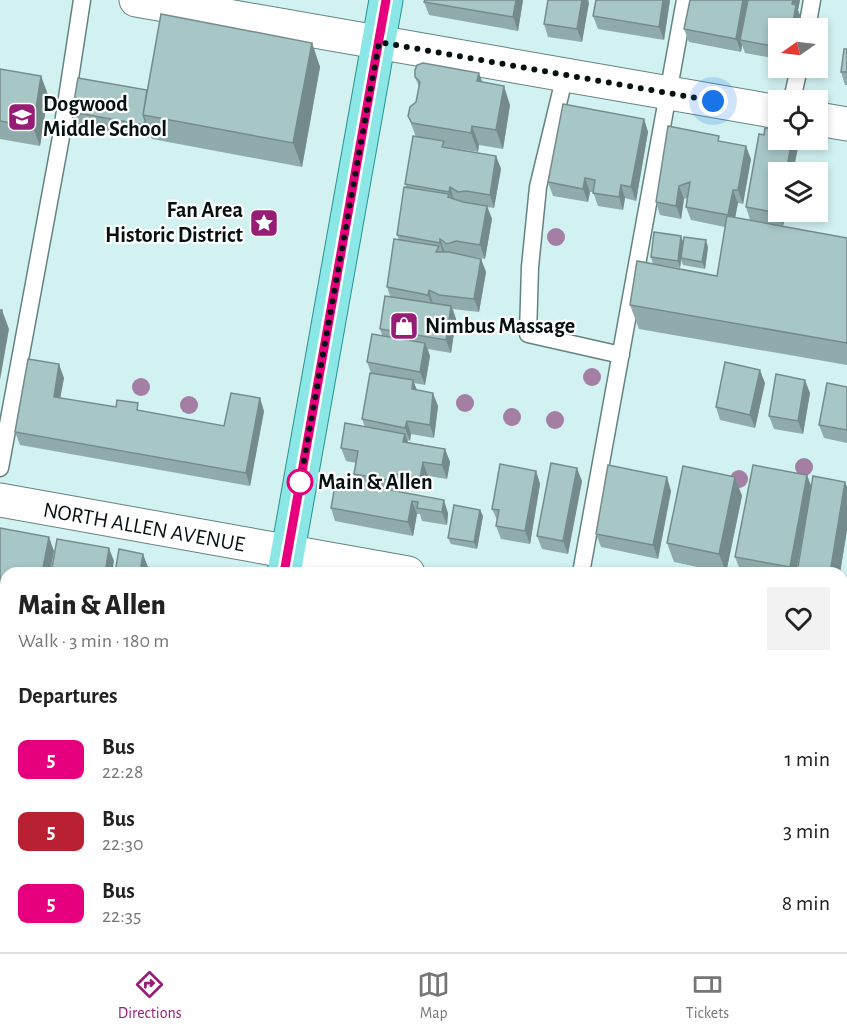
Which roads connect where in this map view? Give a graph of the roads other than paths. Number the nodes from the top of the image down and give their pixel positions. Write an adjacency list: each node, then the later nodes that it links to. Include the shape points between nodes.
1 (82, 0): 14 (lane)
2 (136, 0): 7 (street)
3 (386, 0): 7 (main road)
4 (685, 0): 9 (lane)
5 (812, 0): 6 (lane)
6 (809, 18)
7 (379, 42): 8 (street); 16 (main road)
8 (565, 75): 9 (street); 13 (lane, via 538,187 528,334)
9 (670, 93): 10 (street); 13 (lane)
10 (768, 110)
11 (828, 121): 12 (street)
12 (847, 124)
13 (621, 355): 18 (lane)
14 (0, 468)
15 (0, 500): 16 (street, NORTH ALLEN AVENUE)
16 (286, 563): 17 (street, NORTH ALLEN AVENUE)
17 (335, 567)
18 (582, 567)

